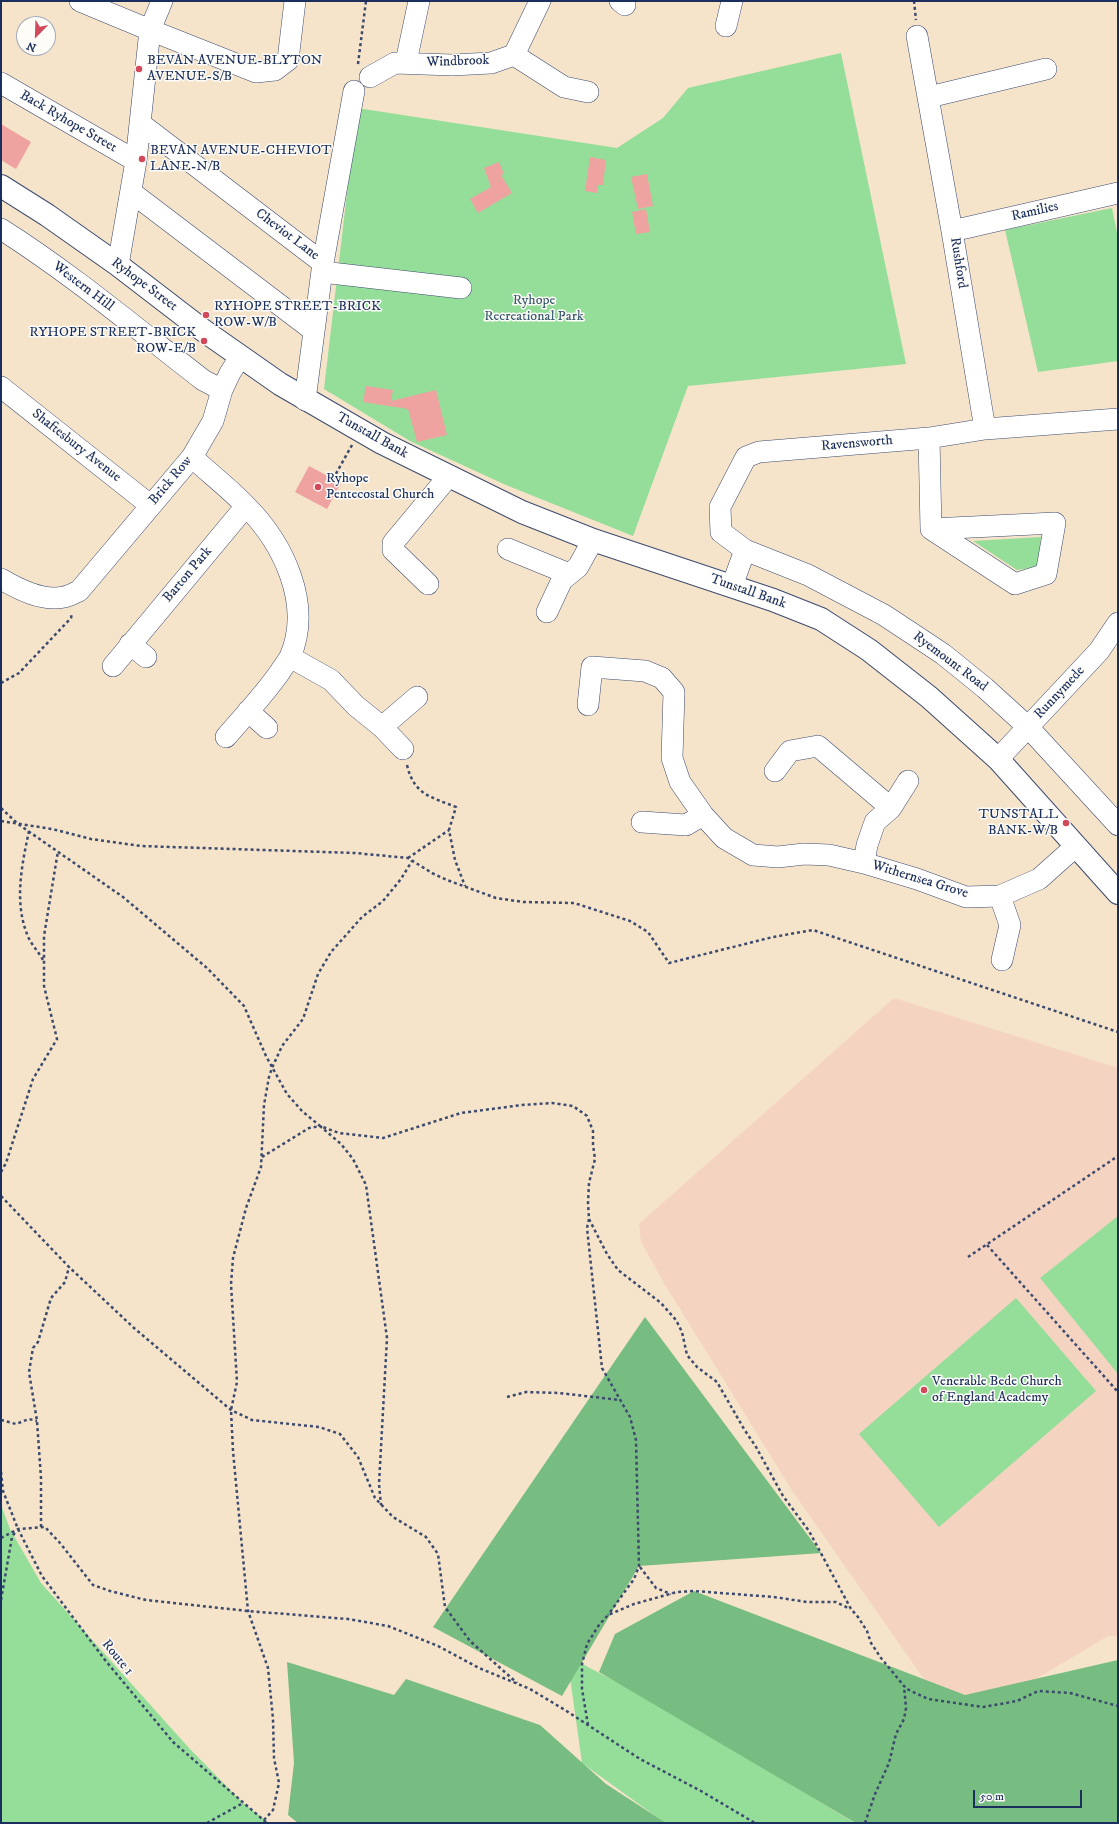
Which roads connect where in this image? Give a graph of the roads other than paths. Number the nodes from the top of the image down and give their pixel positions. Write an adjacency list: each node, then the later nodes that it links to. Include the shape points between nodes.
1 (80, 1): 8 (street)
2 (162, 1): 8 (street)
3 (296, 1): 8 (street, via 288,60 275,70 256,72)
4 (419, 1): 11 (street)
5 (540, 1): 10 (street)
6 (732, 1): 7 (street)
7 (726, 26)
8 (150, 30): 18 (street)
9 (917, 36): 17 (street, Rushford)
10 (514, 55): 11 (street, Windbrook, via 491,63 452,65); 16 (street, via 564,87)
11 (406, 62): 13 (street, Windbrook, via 395,63)
12 (1046, 68): 17 (street)
13 (370, 77)
14 (1, 82): 19 (street, Back Ryhope Street)
15 (354, 91): 26 (street)
16 (588, 92)
17 (929, 97): 24 (street, Rushford)
18 (141, 124): 19 (street); 26 (street, Cheviot Lane)
19 (136, 161): 21 (street)
20 (1, 186): 25 (main road, Ryhope Street)
21 (132, 192): 25 (street); 28 (street)
22 (1118, 193): 24 (street, Ramilies)
23 (1, 229): 31 (street, Western Hill, via 29,246 203,380)
24 (952, 231): 34 (street, Rushford)
25 (118, 264): 29 (main road, Ryhope Street)
26 (323, 268): 27 (street); 28 (street, Cheviot Lane)
27 (461, 288)
28 (314, 331): 32 (street, Cheviot Lane)
29 (240, 357): 31 (street, Brick Row); 32 (main road, Ryhope Street)
30 (1, 387): 38 (street, Shaftesbury Avenue)
31 (222, 390): 36 (street, Brick Row, via 213,421)
32 (305, 400): 37 (main road, Tunstall Bank)
33 (1118, 419): 34 (street, Ravensworth)
34 (985, 429): 35 (street, Ravensworth)
35 (929, 438): 40 (street); 43 (street, Ravensworth, via 759,452 746,457 720,507 721,532)
36 (192, 457): 38 (street, Brick Row); 39 (street)
37 (448, 477): 41 (main road, Tunstall Bank, via 522,512); 46 (street, via 392,547)
38 (150, 505): 45 (street, Brick Row, via 78,591 64,597 45,597 18,589)
39 (246, 506): 50 (street, via 267,532 287,564 296,596 298,621); 51 (street, Barton Park, via 138,651)
40 (931, 529): 40 (street, via 1015,584 1046,574 1055,523)
41 (593, 540): 44 (street, via 578,567); 47 (main road, Tunstall Bank)
42 (508, 549): 44 (street)
43 (746, 550): 47 (street); 56 (street, Ryemount Road, via 808,575 884,616 943,654)
44 (569, 574): 48 (street, via 562,580)
45 (1, 579)
46 (428, 584)
47 (732, 586): 60 (main road, Tunstall Bank, via 821,619 870,650 929,697)
48 (547, 612)
49 (1118, 623): 56 (street, Runnymede, via 1099,651)
50 (290, 657): 54 (street); 55 (street, via 331,680 356,706)
51 (113, 666)
52 (417, 697): 55 (street)
53 (588, 705): 64 (street, Withernsea Grove, via 592,667 645,671 662,678 674,692 672,758 680,782)
54 (248, 712): 57 (street); 58 (street)
55 (382, 727): 59 (street)
56 (1028, 727): 60 (street, Runnymede); 66 (street, Ryemount Road)
57 (267, 728)
58 (226, 737)
59 (403, 749)
60 (998, 759): 67 (main road, Tunstall Bank)
61 (775, 771): 63 (street, via 790,751 818,746)
62 (908, 780): 63 (street, Withernsea Grove)
63 (890, 808): 68 (street, Withernsea Grove, via 875,822)
64 (703, 815): 65 (street, via 686,825); 68 (street, Withernsea Grove, via 724,838 753,855 829,855)
65 (642, 822)
66 (1118, 825)
67 (1076, 846): 69 (main road, Tunstall Bank); 70 (street, Withernsea Grove, via 1039,879)
68 (864, 863): 70 (street, Withernsea Grove, via 966,897)
69 (1118, 893)
70 (1000, 896): 71 (street, via 1010,925)
71 (1002, 960)

